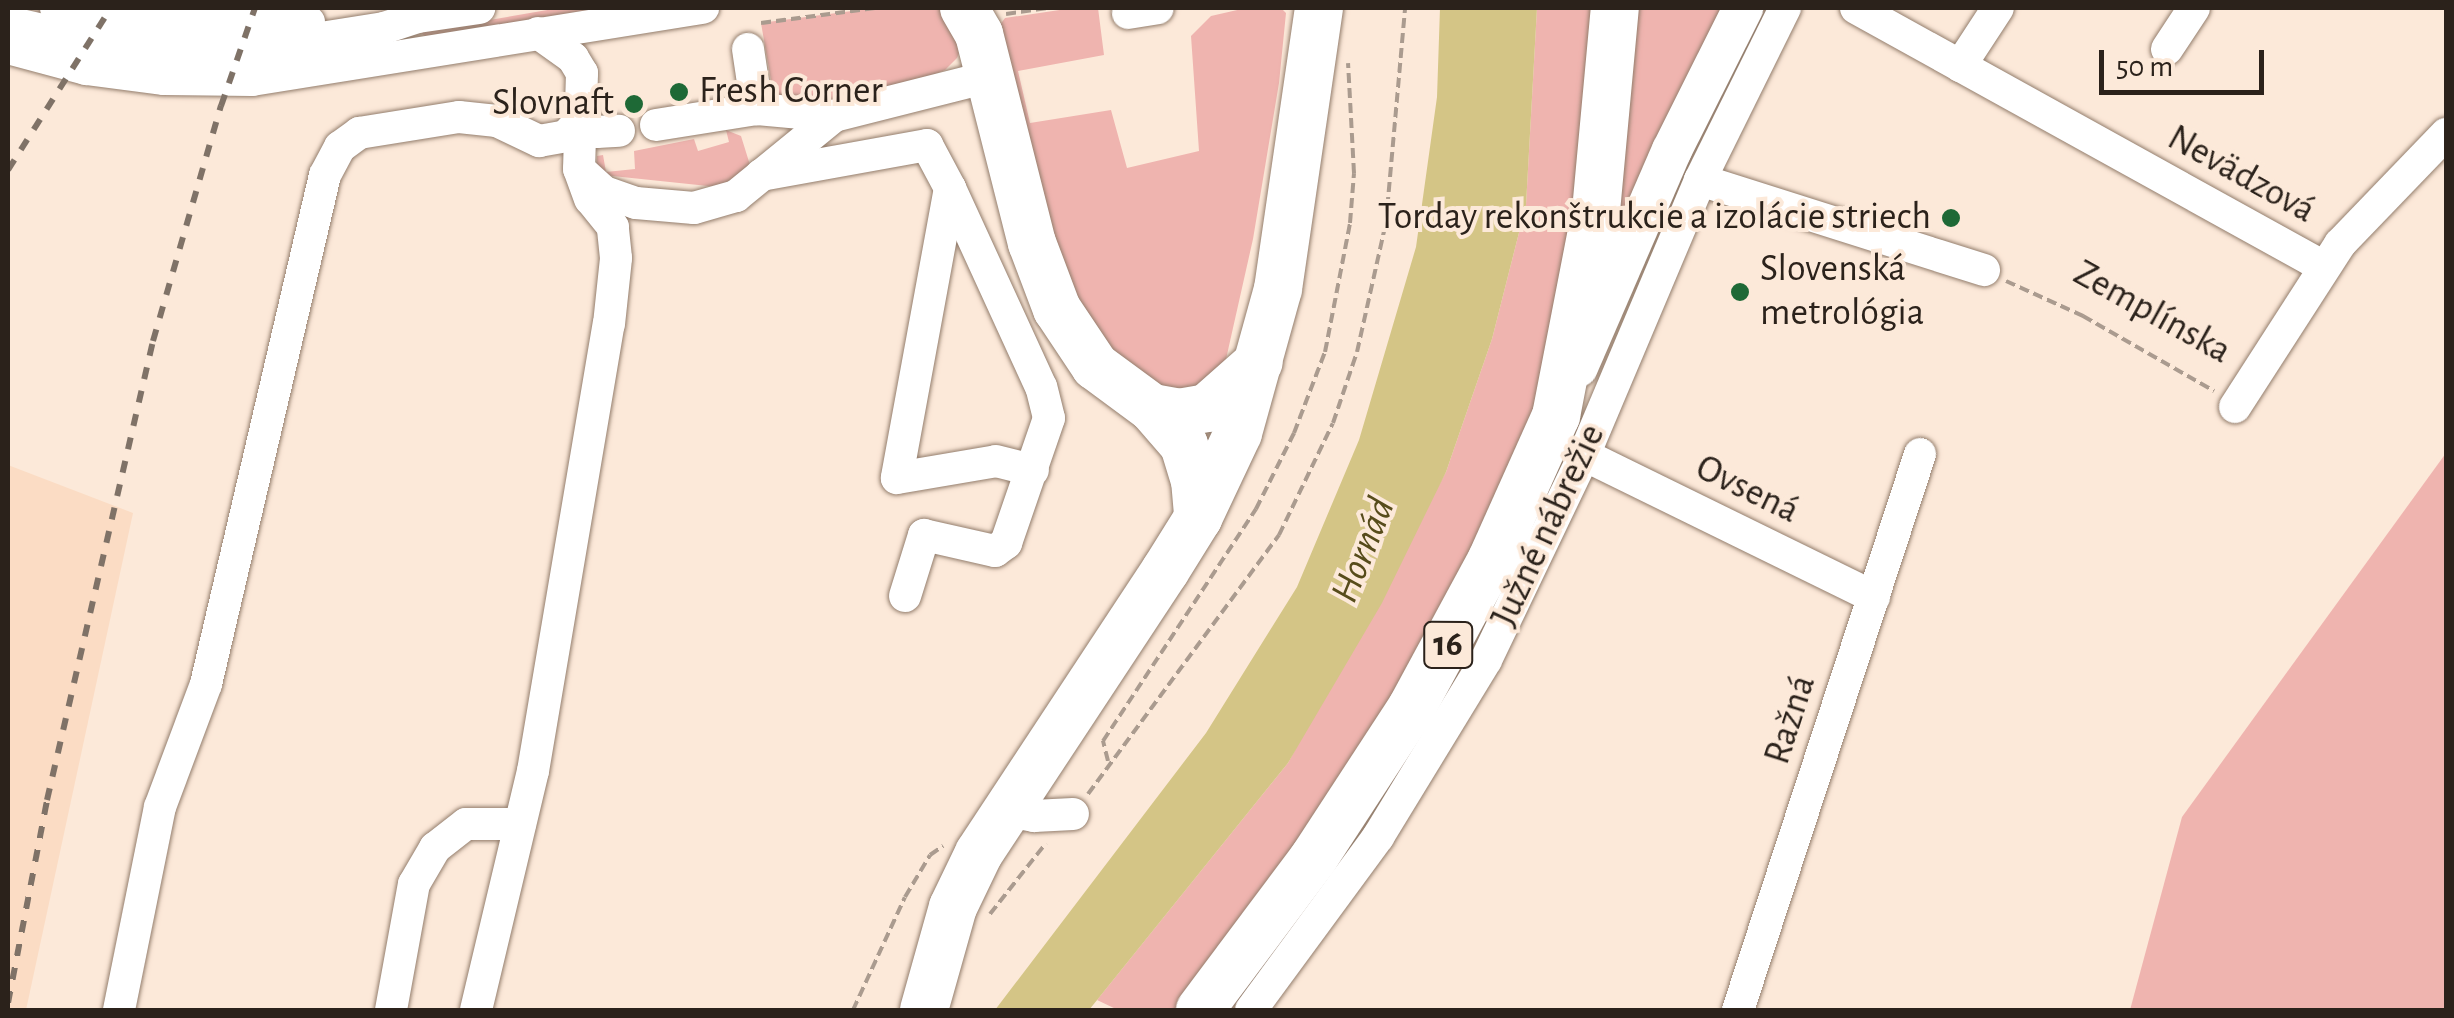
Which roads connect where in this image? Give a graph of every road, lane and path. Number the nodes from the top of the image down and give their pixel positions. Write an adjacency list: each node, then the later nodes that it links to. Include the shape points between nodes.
1 (56, 8): 14 (street, via 231,25)
2 (479, 8): 14 (street)
3 (703, 8): 17 (street)
4 (875, 8): 18 (path)
5 (1048, 8): 16 (path, via 999,15)
6 (1319, 8): 34 (highway, via 1290,223)
7 (1405, 8): 45 (path, via 1386,222 1334,423 1279,535)
8 (1615, 8): 37 (highway, via 1596,210)
9 (1785, 8): 30 (street, Južné nábrežie)
10 (1856, 8): 21 (street, Nevädzová)
11 (1998, 8): 21 (street)
12 (2194, 8): 20 (street)
13 (1740, 14): 37 (main road, Južné nábrežie / 16, via 1672,150)
14 (418, 17): 15 (street, via 226,53 104,44)
15 (8, 22)
16 (983, 27): 23 (street); 36 (highway, via 1032,243 1057,308 1095,366)
17 (538, 33): 19 (street, via 252,80 86,69); 24 (street, via 579,66)
18 (751, 37): 22 (street)
19 (8, 48)
20 (2167, 49)
21 (1960, 66): 32 (street, Nevädzová)
22 (757, 108): 23 (street); 25 (street)
23 (834, 116): 29 (street)
24 (580, 121): 26 (street, via 597,132); 28 (street); 50 (street, via 566,136 539,141 497,121 458,117 359,133 340,147 325,175 206,684 160,807)
25 (656, 125)
26 (620, 131)
27 (2446, 134): 32 (street, Zemplínska)
28 (579, 170): 29 (street, via 604,192 694,208 736,196); 46 (street, via 590,199 613,227 616,258)
29 (761, 176): 31 (street, via 928,145)
30 (1700, 180): 33 (street); 39 (street, Južné nábrežie)
31 (950, 188): 40 (street, via 1041,387 1049,418); 40 (street, via 897,478 996,461)
32 (2324, 267): 35 (street, Zemplínska)
33 (1984, 270): 35 (path, Zemplínska, via 2098,324)
34 (1261, 360): 36 (highway, via 1206,408); 41 (highway, via 1238,432)
35 (2235, 406)
36 (1152, 408): 41 (highway, via 1184,444)
37 (1556, 416): 54 (highway, Južné nábrežie / 16, via 1492,559 1412,707 1312,859)
38 (1920, 454): 43 (street, Ražná)
39 (1584, 455): 43 (street, Ovsená); 55 (street, Južné nábrežie, via 1528,580 1436,746)
40 (1032, 470): 42 (street, via 1006,544 995,551 924,535)
41 (1198, 518): 44 (highway)
42 (905, 596)
43 (1874, 598): 56 (street, Ražná)
44 (1003, 810): 45 (street); 49 (highway, via 953,907)
45 (1073, 814): 48 (path)
46 (520, 824): 51 (street, via 466,824 436,848 414,884); 52 (street)
47 (944, 845): 53 (path, via 904,897)
48 (989, 914)
49 (926, 1000)
50 (119, 1010)
51 (391, 1010)
52 (476, 1010)
53 (853, 1010)
54 (1200, 1010)
55 (1251, 1010)
56 (1738, 1010)

